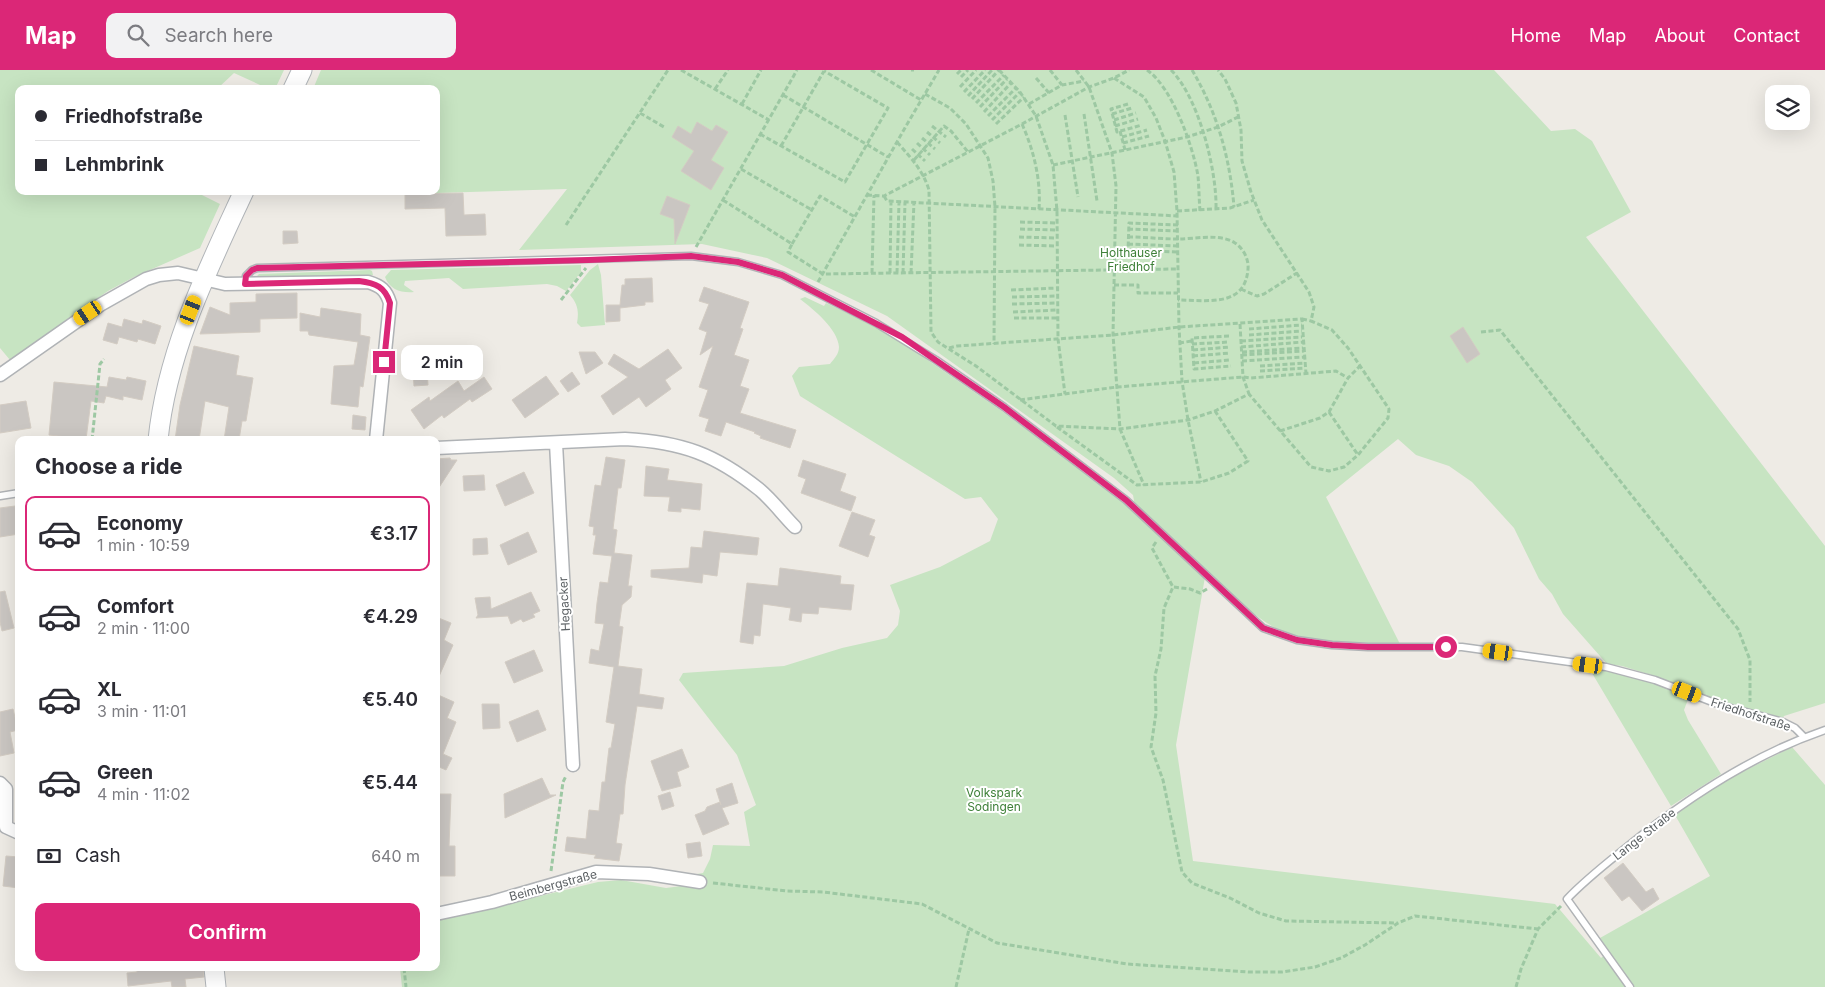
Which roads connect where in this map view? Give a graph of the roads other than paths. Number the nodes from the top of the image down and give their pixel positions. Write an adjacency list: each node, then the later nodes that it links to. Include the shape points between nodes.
1 (302, 70): 2 (main road)
2 (295, 85)
3 (242, 195): 4 (main road)
4 (203, 280): 5 (street); 6 (street, via 178,273 146,279 100,304); 7 (main road, via 183,330 169,379)
5 (245, 284): 8 (street, via 368,282 383,288 390,303); 15 (lane, Friedhofstraße, via 246,276 257,268 691,256 738,262 782,275 876,323 936,360 1126,500 1263,628 1297,640 1332,645 1462,647 1606,667 1783,722)
6 (0, 375)
7 (159, 436)
8 (376, 436)
9 (556, 443): 10 (street); 13 (street, via 653,440 694,450 718,461 761,491); 16 (street, Hegacker)
10 (440, 448)
11 (15, 494): 12 (lane)
12 (0, 496)
13 (795, 527)
14 (1825, 730): 15 (lane, Lange Straße)
15 (1804, 737): 23 (lane, Lange Straße, via 1741,768 1671,812 1584,881 1567,899)
16 (573, 765)
17 (0, 782): 18 (street, via 6,789 6,827)
18 (15, 831)
19 (700, 882): 20 (street, Beimbergstraße, via 649,874 596,872)
20 (440, 913)
21 (214, 971): 22 (main road)
22 (216, 987)
23 (1630, 987)

